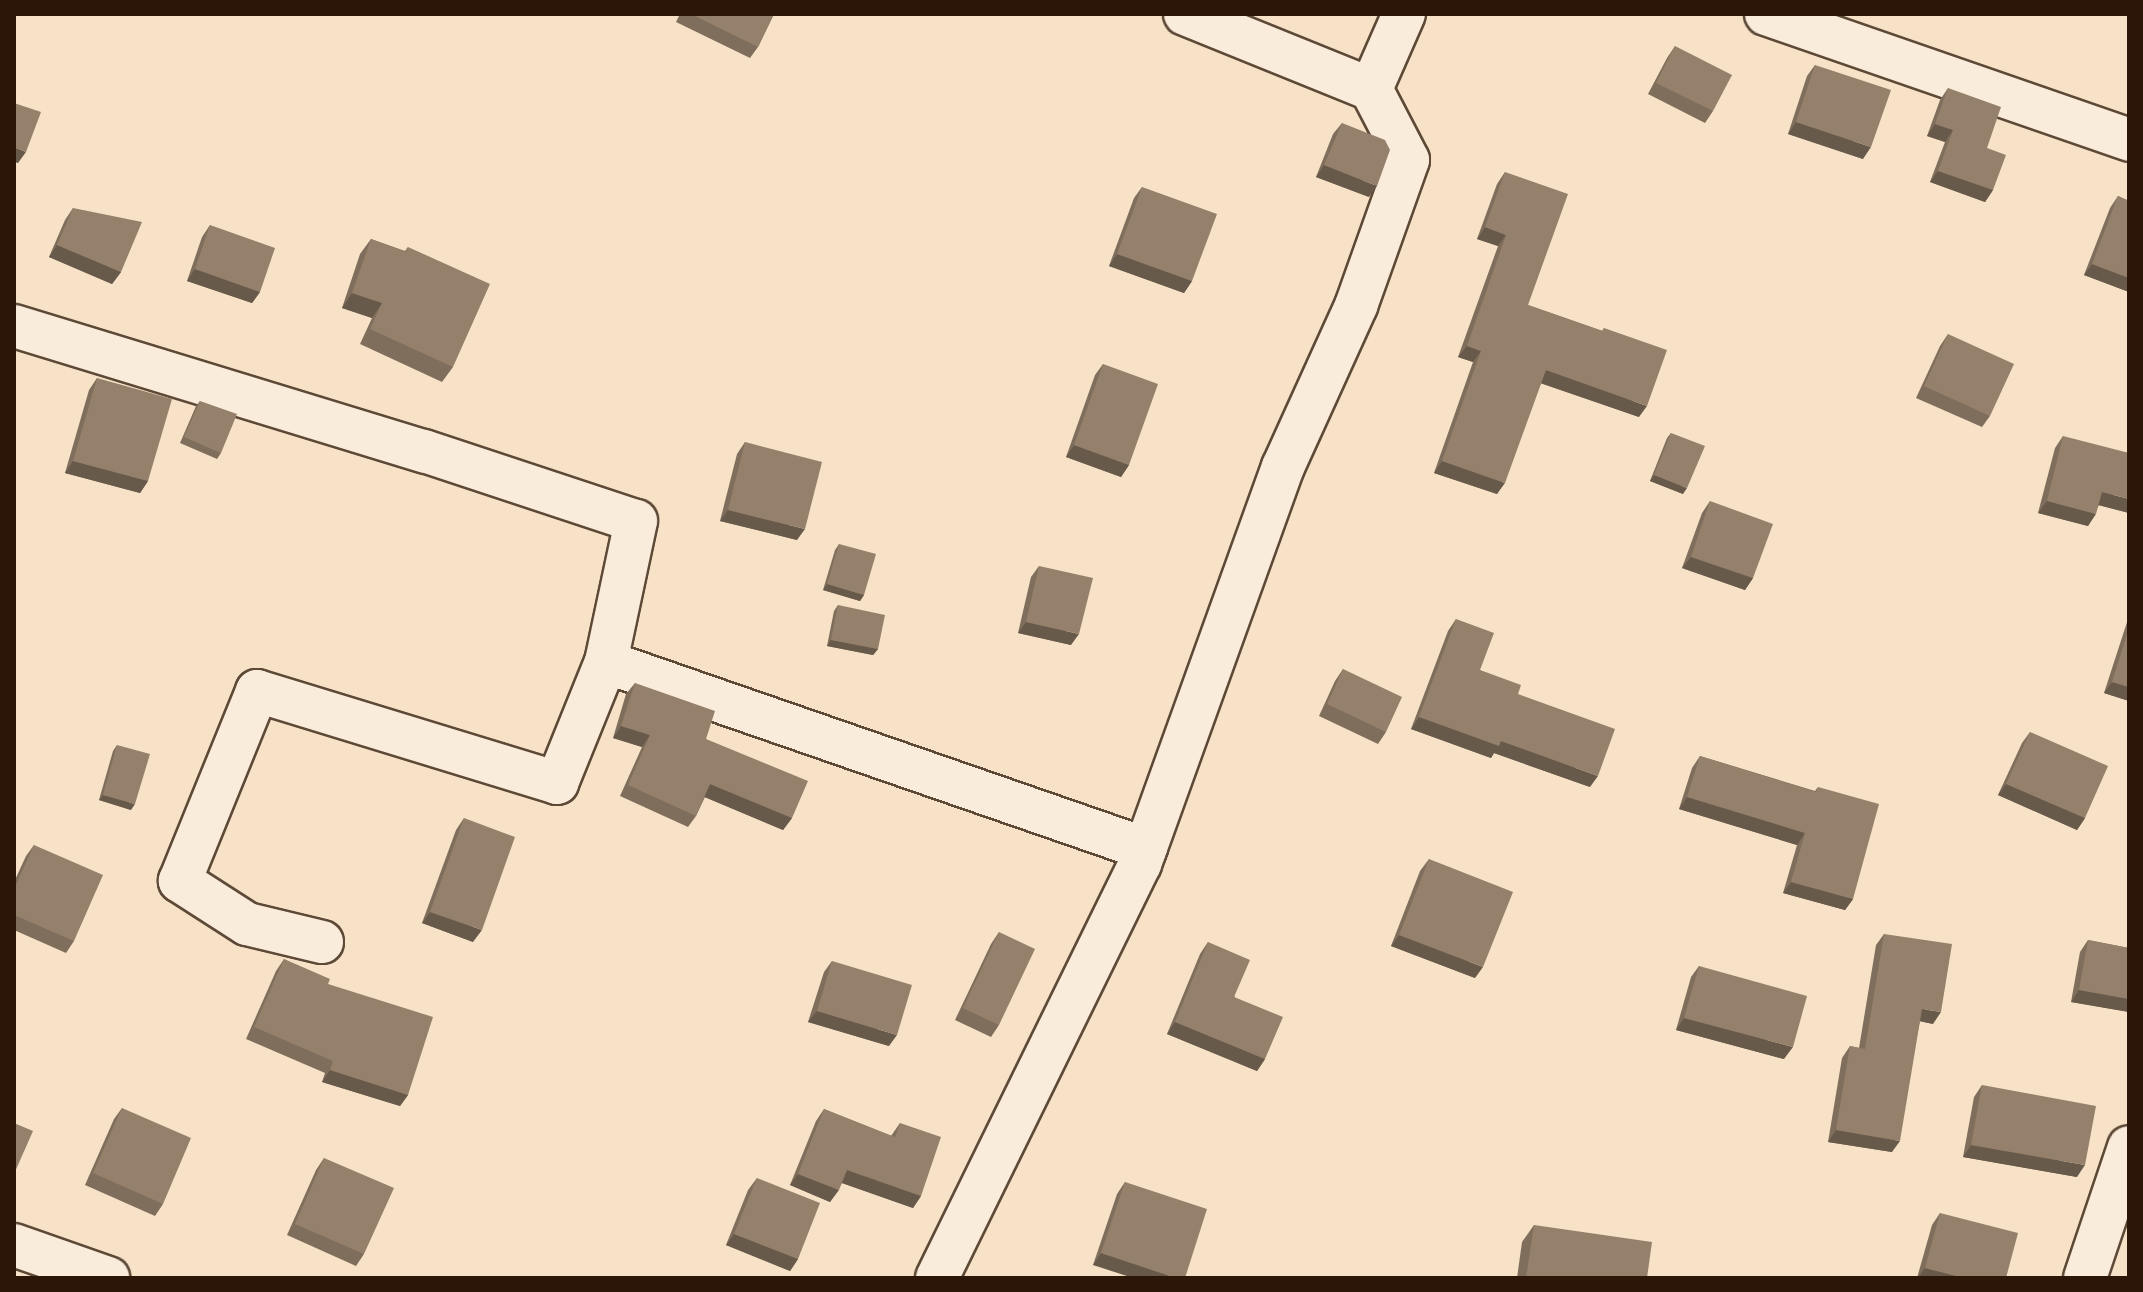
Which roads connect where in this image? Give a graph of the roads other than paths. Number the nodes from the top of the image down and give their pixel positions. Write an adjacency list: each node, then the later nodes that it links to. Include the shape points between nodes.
1 (1185, 14): 4 (street)
2 (1404, 14): 4 (street)
3 (1766, 14): 5 (street)
4 (1371, 89): 8 (street, via 1408,160 1356,306 1283,467)
5 (2129, 140)
6 (14, 326): 7 (street, via 636,521)
7 (606, 662): 8 (street); 9 (street, via 557,783 257,691 180,881 247,924)
8 (1146, 849): 13 (street)
9 (322, 942)
10 (2129, 1147): 14 (street)
11 (14, 1245): 12 (street)
12 (108, 1278)
13 (937, 1278)
14 (2085, 1278)

